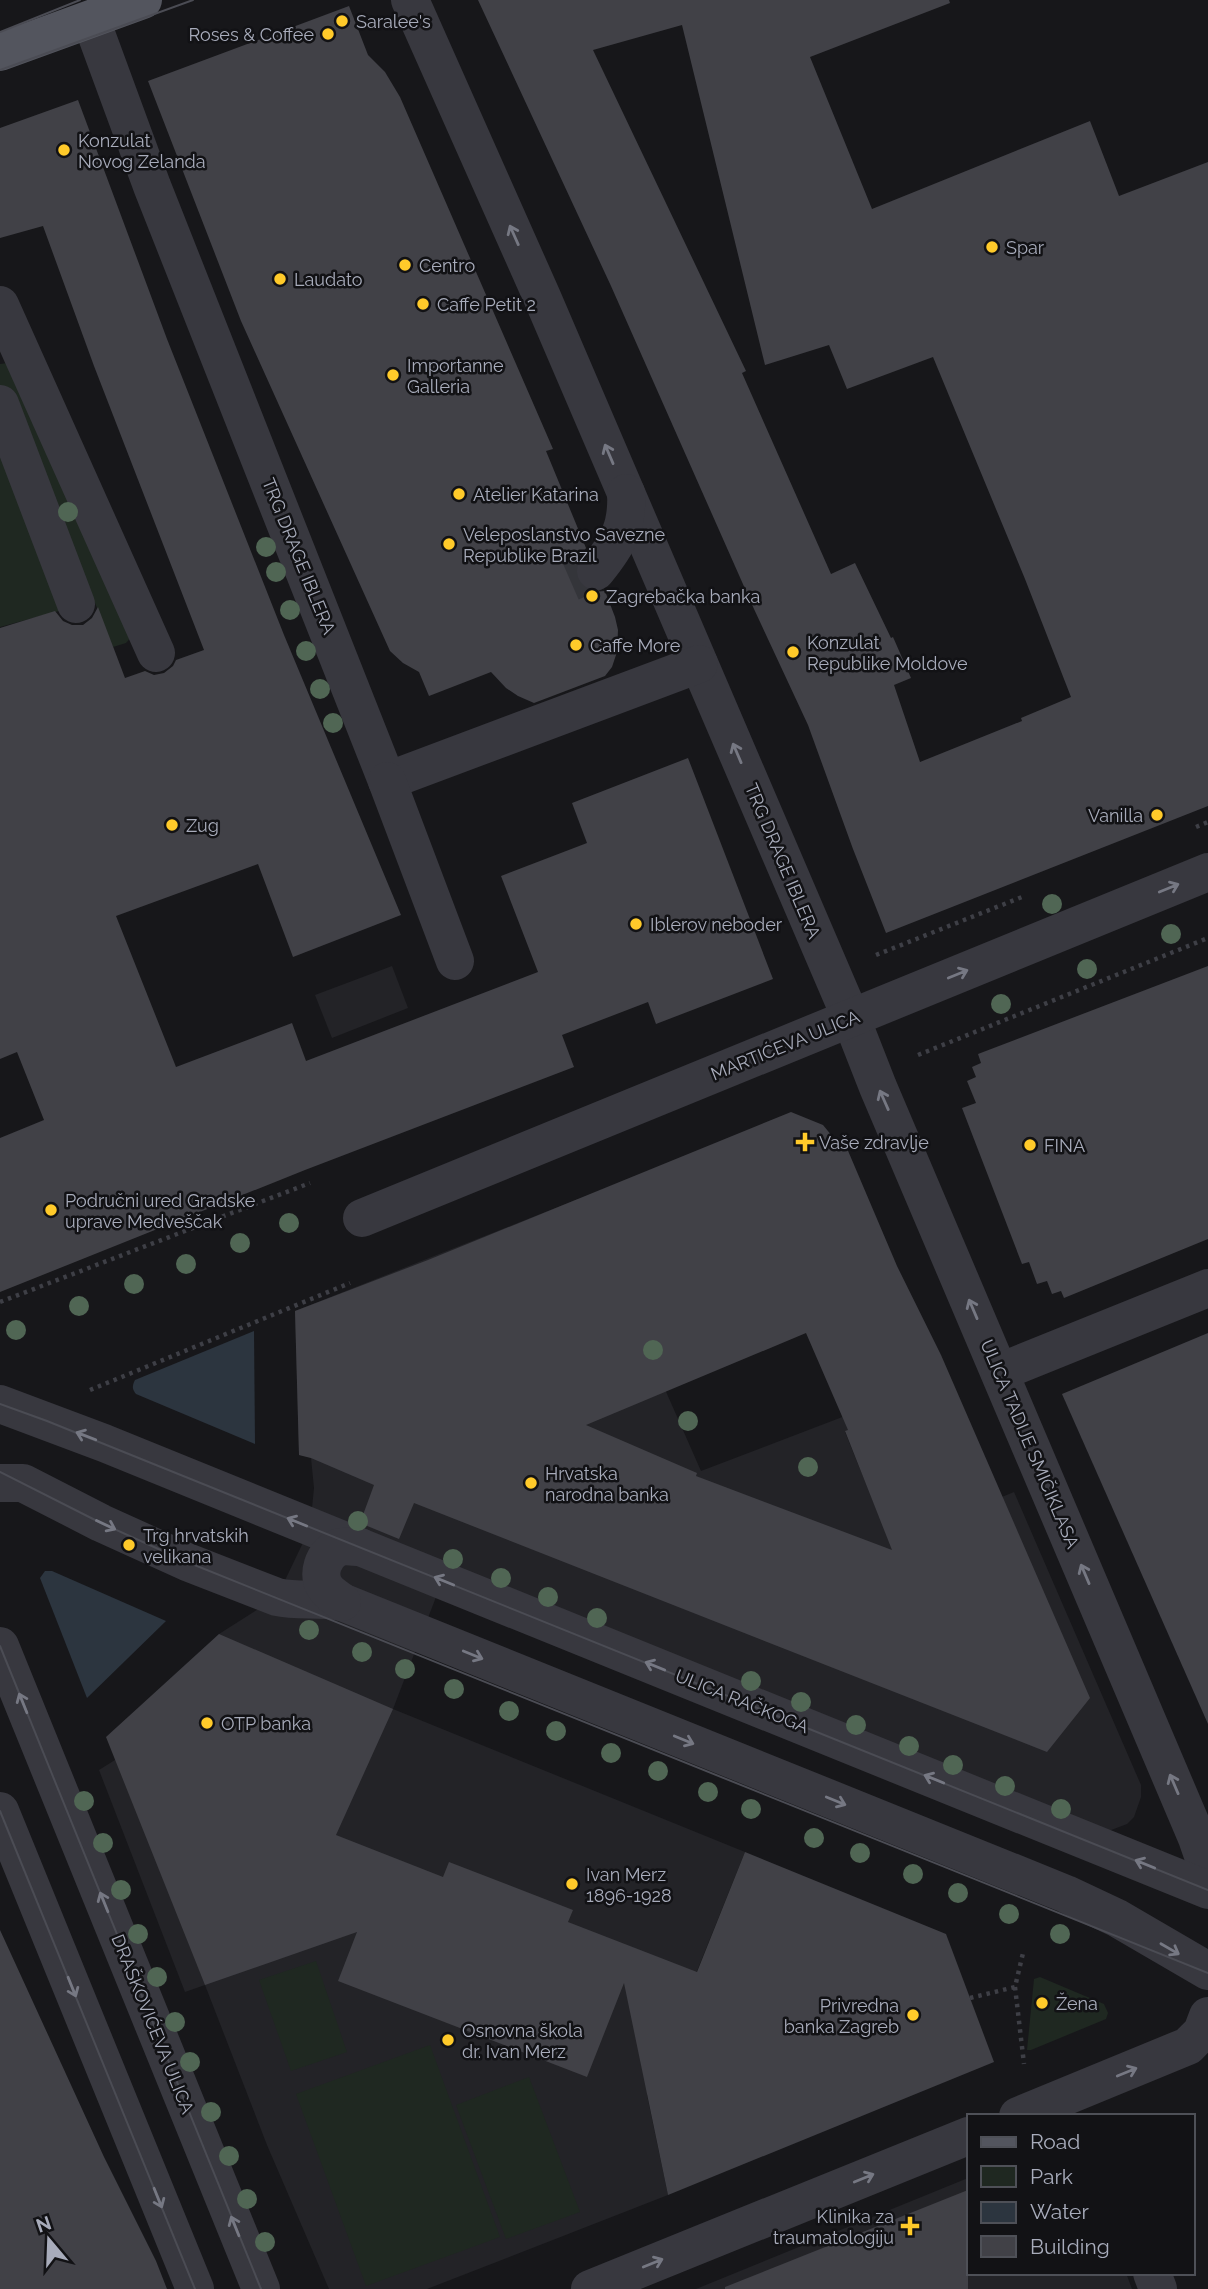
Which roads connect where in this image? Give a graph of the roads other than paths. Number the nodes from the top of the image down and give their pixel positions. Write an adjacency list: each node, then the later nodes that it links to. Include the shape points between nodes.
1 (143, 0): 3 (main road)
2 (410, 0): 7 (street, TRG DRAGE IBLERA, one-way to 2)
3 (91, 20): 4 (main road); 12 (street, TRG DRAGE IBLERA)
4 (0, 52)
5 (0, 307): 10 (street)
6 (0, 404): 9 (street)
7 (626, 493): 8 (street, TRG DRAGE IBLERA); 8 (street, via 619,540 596,571 644,579)
8 (670, 597): 11 (street, TRG DRAGE IBLERA)
9 (76, 604)
10 (156, 653)
11 (699, 664): 12 (street); 15 (street, TRG DRAGE IBLERA, one-way to 11)
12 (387, 781): 14 (street, TRG DRAGE IBLERA)
13 (1208, 872): 15 (street, MARTIĆEVA ULICA, one-way to 13)
14 (455, 961)
15 (851, 1018): 16 (street, MARTIĆEVA ULICA); 18 (street, ULICA TADIJE SMIČIKLASA, one-way to 15)
16 (362, 1217)
17 (1208, 1288): 18 (street)
18 (1000, 1372): 27 (street, ULICA TADIJE SMIČIKLASA, one-way to 18)
19 (0, 1404): 21 (street, one-way to 19)
20 (0, 1482): 22 (street, one-way to 22, via 23,1483 150,1545 277,1597)
21 (360, 1547): 22 (street, via 337,1549 323,1563 323,1584); 28 (street, ULICA RAČKOGA, one-way to 21)
22 (342, 1602): 29 (street, one-way to 29, via 1066,1894)
23 (0, 1646): 25 (street, DRAŠKOVIĆEVA ULICA, one-way to 23)
24 (0, 1811): 26 (street)
25 (77, 1836): 26 (street); 35 (street, DRAŠKOVIĆEVA ULICA, one-way to 25)
26 (10, 1862): 34 (street, one-way to 34)
27 (1208, 1870)
28 (1208, 1890)
29 (1208, 1971)
30 (1208, 2016): 31 (street, one-way to 30, via 1188,2046 1202,2032)
31 (1086, 2103): 32 (street)
32 (1028, 2114)
33 (967, 2136): 36 (street, one-way to 33)
34 (195, 2289)
35 (261, 2289)
36 (590, 2289)

